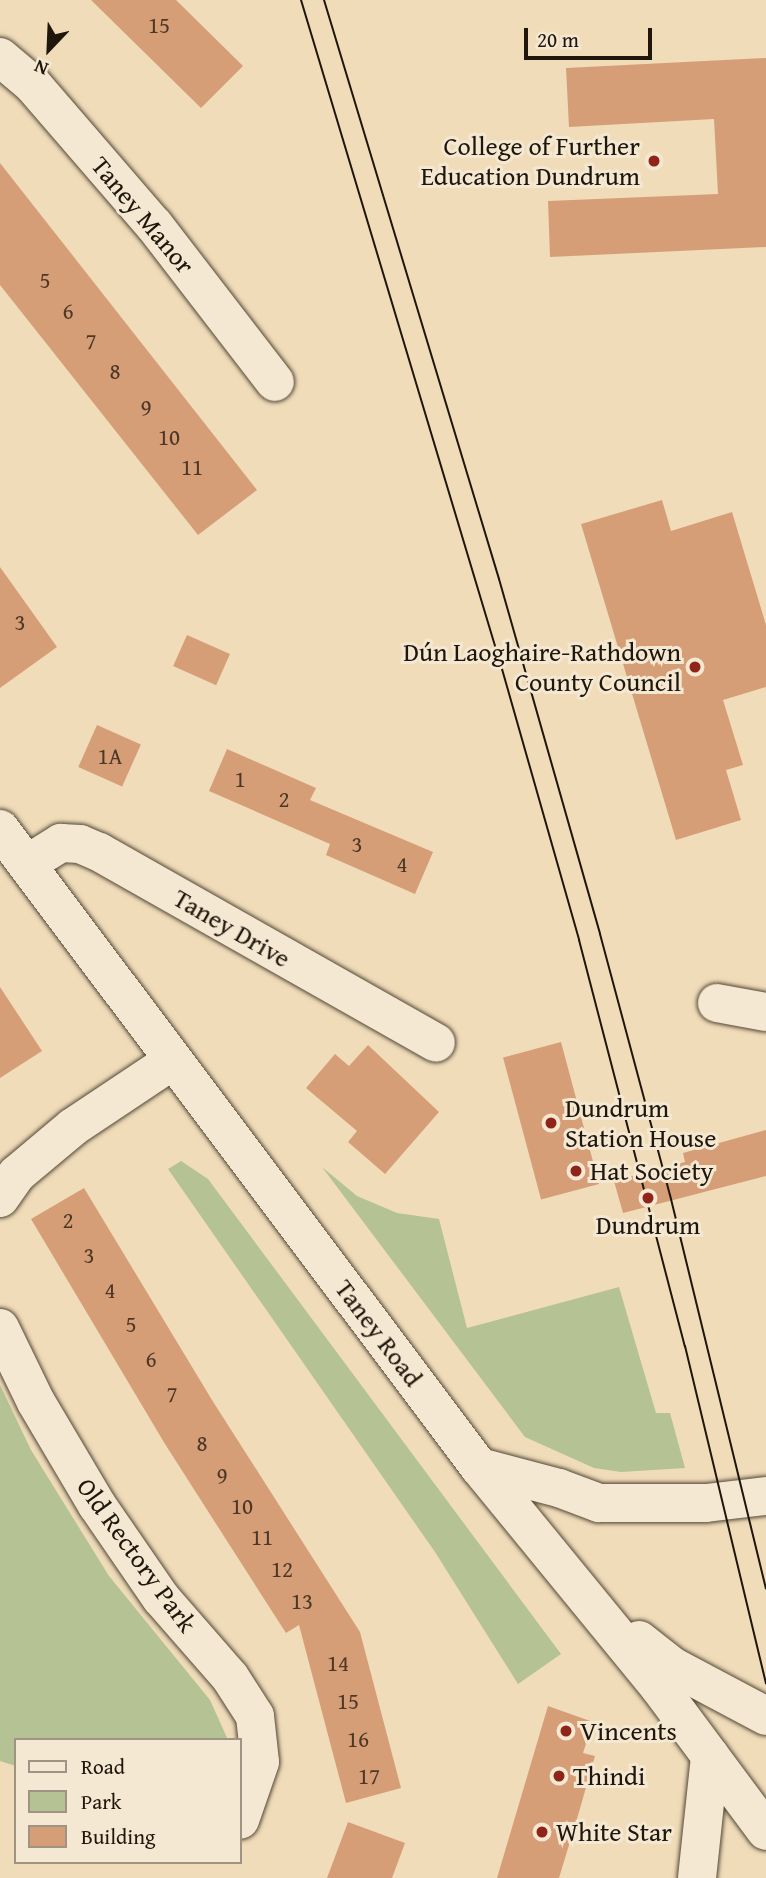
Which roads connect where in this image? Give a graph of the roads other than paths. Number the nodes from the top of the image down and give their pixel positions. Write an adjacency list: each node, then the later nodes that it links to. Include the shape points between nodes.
1 (0, 57): 2 (street, Taney Manor, via 33,85 154,225)
2 (275, 382)
3 (0, 829): 4 (street, Taney Road)
4 (27, 864): 7 (street, Taney Drive, via 61,843 99,852); 8 (street, Taney Road)
5 (717, 1003): 6 (street)
6 (766, 1012)
7 (436, 1043)
8 (172, 1061): 9 (street, via 73,1127 17,1174); 11 (street, Taney Road)
9 (0, 1198)
10 (0, 1328): 16 (street, Old Rectory Park, via 36,1402 97,1506 161,1598 230,1677 255,1716 260,1762)
11 (479, 1467): 12 (street, via 599,1503 706,1503); 13 (street, Taney Road)
12 (766, 1496)
13 (583, 1596): 14 (street, via 672,1666); 15 (street, Taney Road)
14 (766, 1716)
15 (710, 1756): 17 (street, Taney Road); 18 (street)
16 (242, 1814)
17 (766, 1830)
18 (698, 1878)

